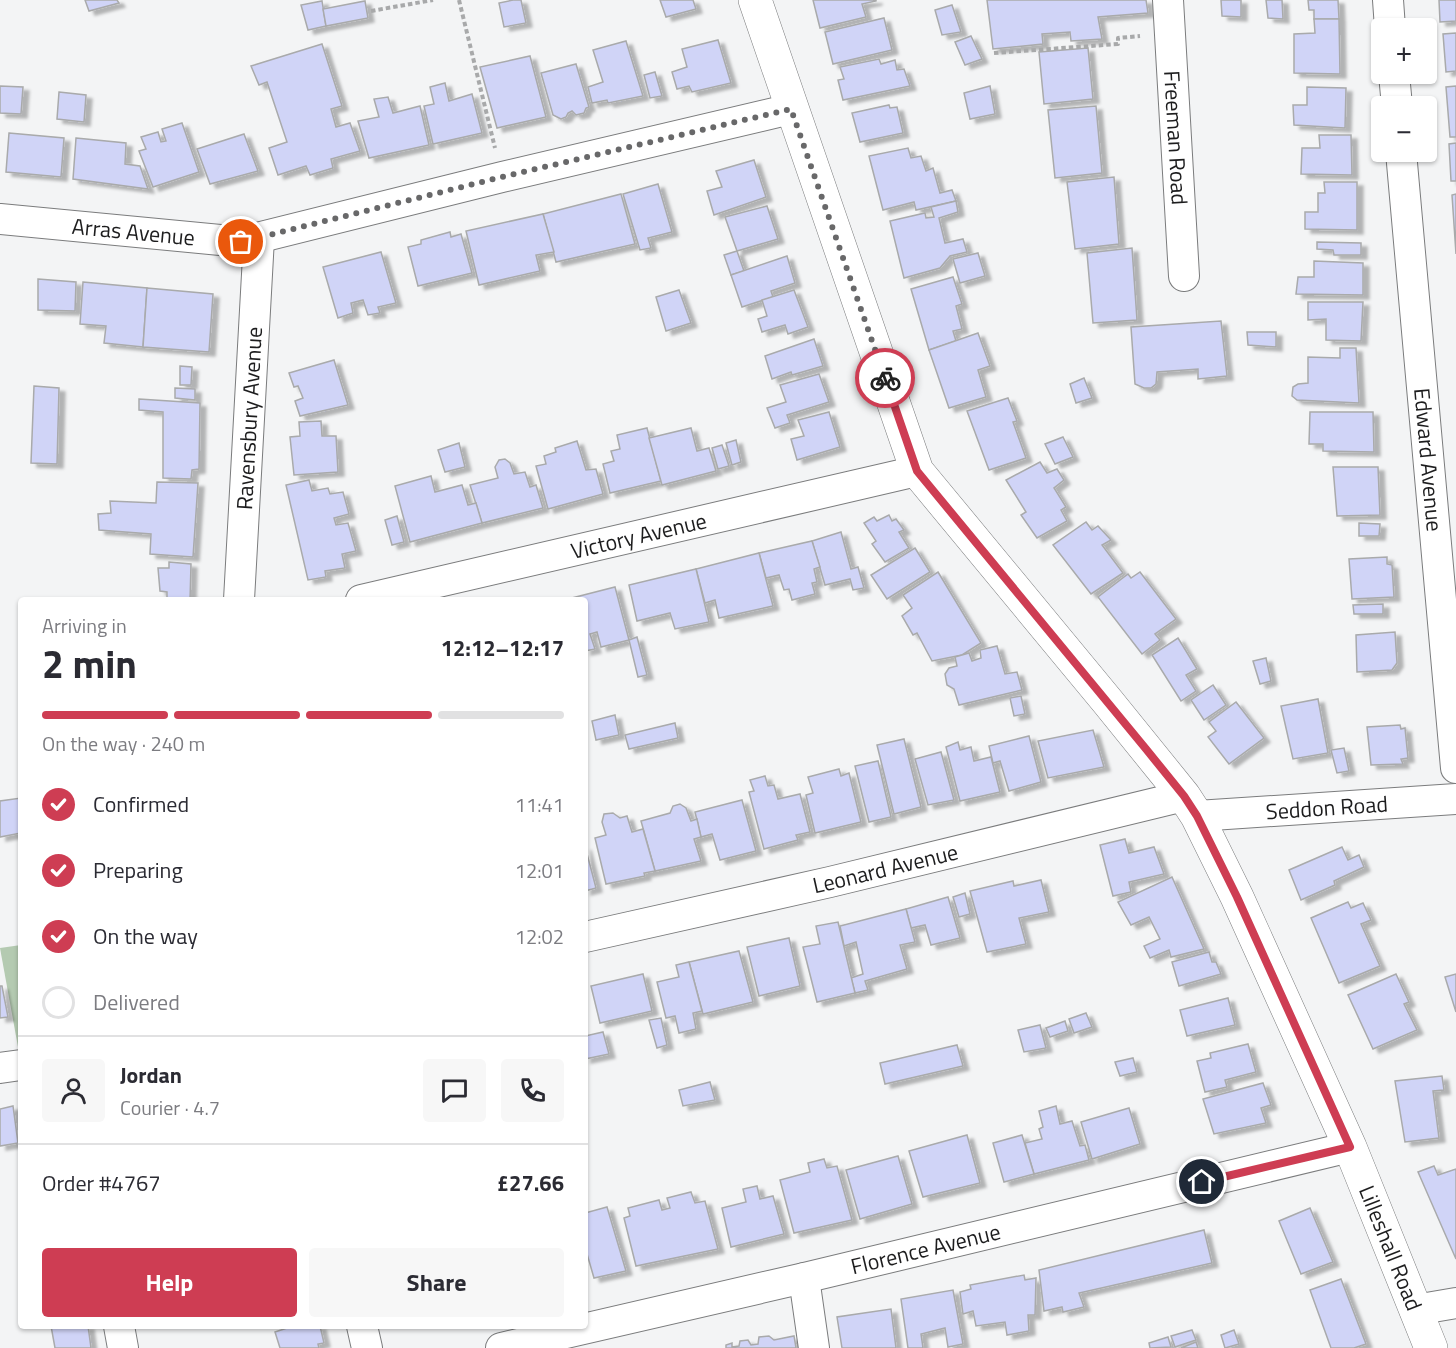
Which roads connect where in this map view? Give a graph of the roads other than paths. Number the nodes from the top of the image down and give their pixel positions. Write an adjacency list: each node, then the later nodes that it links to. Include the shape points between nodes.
1 (755, 0): 5 (street)
2 (1168, 0): 9 (street, Freeman Road)
3 (1388, 0): 4 (street)
4 (1389, 18)
5 (791, 109): 8 (street, Arras Avenue); 10 (street)
6 (1402, 162): 13 (street, Edward Avenue)
7 (0, 219): 8 (street, Arras Avenue, via 241,242)
8 (259, 238): 11 (street, Ravensbury Avenue)
9 (1184, 276)
10 (917, 471): 12 (street, Victory Avenue); 15 (street, Lilleshall Road)
11 (238, 597)
12 (374, 597)
13 (1456, 768)
14 (1456, 799): 15 (street, Seddon Road)
15 (1191, 806): 16 (street, Leonard Avenue); 19 (street, Lilleshall Road, via 1237,897)
16 (588, 936)
17 (18, 1065): 18 (street)
18 (0, 1068)
19 (1350, 1147): 20 (street, Florence Avenue); 22 (street, Lilleshall Road)
20 (804, 1278): 23 (street, Florence Avenue); 30 (street)
21 (1456, 1303): 22 (street)
22 (1415, 1310): 31 (street, Lilleshall Road)
23 (588, 1328)
24 (120, 1329): 27 (street)
25 (363, 1329): 28 (street)
26 (583, 1329): 29 (street, Florence Avenue)
27 (123, 1348)
28 (367, 1348)
29 (501, 1348)
30 (814, 1348)
31 (1431, 1348)

